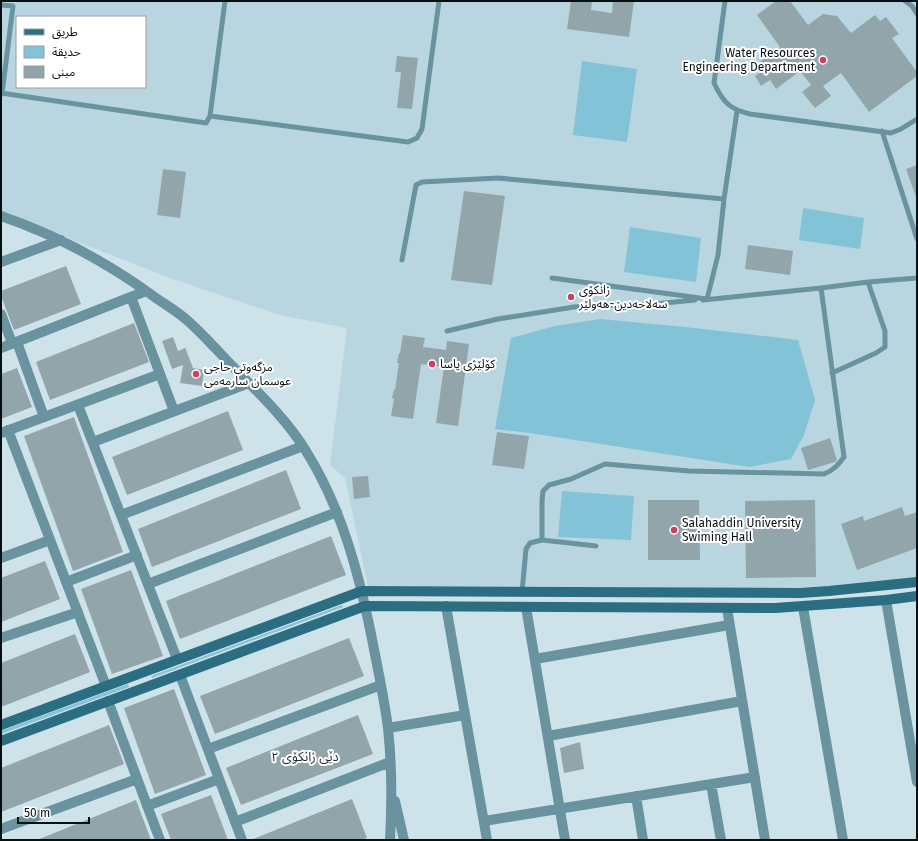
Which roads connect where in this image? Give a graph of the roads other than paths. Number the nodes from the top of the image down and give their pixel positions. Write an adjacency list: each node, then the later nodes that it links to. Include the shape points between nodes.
1 (225, 1): 9 (lane)
2 (439, 1): 9 (lane, via 422,129 417,138 408,142)
3 (725, 1): 8 (lane, via 714,83 720,95)
4 (905, 1): 6 (lane)
5 (1, 5): 7 (lane, via 12,6)
6 (917, 14)
7 (1, 94): 9 (lane, via 206,123)
8 (737, 111): 11 (lane); 12 (lane)
9 (210, 116)
10 (917, 119): 11 (lane, via 891,133)
11 (882, 131): 14 (lane)
12 (724, 200): 16 (lane, via 498,178 422,182 416,185); 24 (lane, via 718,255)
13 (1, 216): 15 (street)
14 (917, 239)
15 (61, 240): 17 (street); 22 (street, via 97,258)
16 (402, 260)
17 (1, 262)
18 (552, 278): 24 (lane)
19 (917, 278): 20 (lane)
20 (868, 282): 21 (lane); 29 (lane, via 885,331 885,346 876,353)
21 (821, 288): 24 (lane); 29 (lane)
22 (146, 291): 23 (street); 31 (street, via 187,320)
23 (131, 297): 27 (street); 30 (street)
24 (706, 299): 26 (lane, via 574,307 498,319)
25 (1, 314): 27 (street)
26 (447, 331)
27 (15, 343): 28 (street); 34 (street)
28 (1, 348)
29 (832, 373): 41 (lane, via 844,456 832,471 824,474 689,471 604,464 571,479 549,484 543,491)
30 (160, 374): 32 (street); 33 (street)
31 (249, 383): 33 (street); 37 (street)
32 (78, 405): 34 (street); 36 (street)
33 (174, 411): 36 (street)
34 (44, 418): 35 (street)
35 (5, 432): 40 (street)
36 (93, 442): 39 (street)
37 (303, 446): 38 (street); 39 (street)
38 (337, 512): 48 (street); 49 (street)
39 (121, 515): 44 (street)
40 (50, 540): 45 (street); 46 (street)
41 (542, 540): 43 (lane); 50 (lane, via 530,543 526,548)
42 (1, 546): 45 (street)
43 (596, 546)
44 (136, 555): 46 (street); 48 (street)
45 (3, 557)
46 (66, 582): 60 (street)
47 (917, 582): 51 (street, via 800,593)
48 (148, 584): 63 (street)
49 (362, 591): 50 (street); 54 (street); 63 (street)
50 (522, 592): 51 (street)
51 (659, 592): 57 (street)
52 (917, 596): 53 (street)
53 (886, 600): 58 (street); 83 (street)
54 (365, 606): 55 (street); 66 (street); 67 (street)
55 (446, 606): 56 (street); 72 (street)
56 (526, 607): 57 (street); 64 (street)
57 (658, 607): 59 (street)
58 (803, 607): 59 (street); 100 (street)
59 (727, 608): 61 (street)
60 (78, 612): 62 (street); 68 (street)
61 (729, 625): 64 (street); 70 (street)
62 (1, 638)
63 (177, 659): 65 (street)
64 (535, 659): 75 (street)
65 (139, 673): 68 (street); 69 (street)
66 (180, 675): 69 (street); 77 (street)
67 (381, 685): 74 (street); 77 (street)
68 (106, 686): 73 (street)
69 (145, 688): 71 (street)
70 (742, 701): 75 (street); 79 (street)
71 (108, 702): 76 (street); 80 (street)
72 (466, 715): 74 (street); 88 (street)
73 (1, 725)
74 (388, 728): 78 (street)
75 (548, 736): 87 (street)
76 (1, 741)
77 (208, 750): 81 (street)
78 (390, 762): 82 (street); 89 (street)
79 (755, 777): 84 (street); 99 (street)
80 (137, 778): 86 (street); 90 (street)
81 (219, 778): 86 (street); 89 (street)
82 (391, 782): 93 (street); 94 (street)
83 (917, 782)
84 (711, 784): 85 (street); 98 (street)
85 (636, 796): 87 (street); 97 (street)
86 (148, 806): 91 (street)
87 (560, 809): 88 (street); 96 (street)
88 (484, 821): 95 (street)
89 (235, 822): 92 (street)
90 (1, 829)
91 (160, 840)
92 (242, 840)
93 (390, 840)
94 (404, 840)
95 (487, 840)
96 (565, 840)
97 (644, 840)
98 (721, 840)
99 (765, 840)
100 (843, 840)

